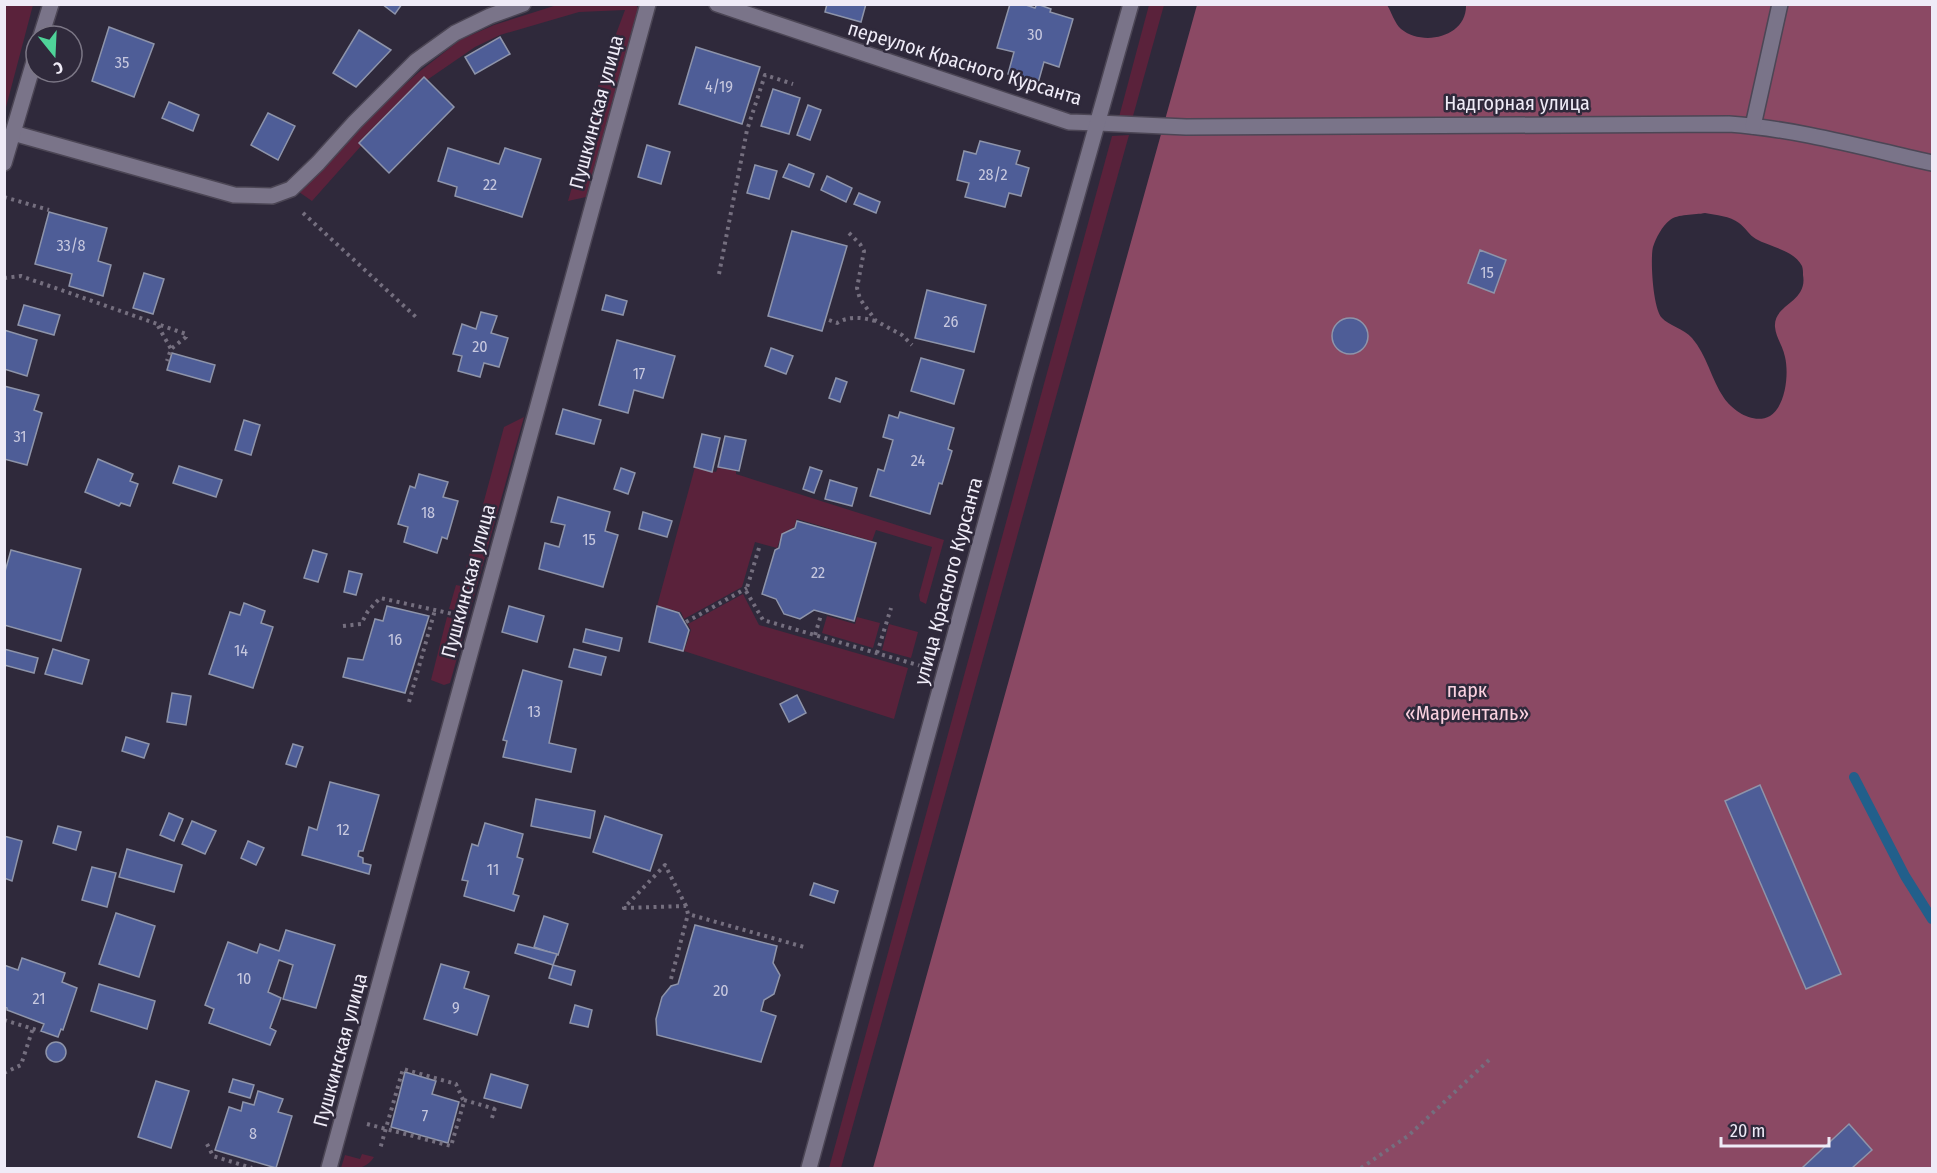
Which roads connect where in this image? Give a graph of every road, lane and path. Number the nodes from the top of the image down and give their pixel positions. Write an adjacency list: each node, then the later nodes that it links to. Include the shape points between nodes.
1 (51, 4): 7 (street)
2 (523, 4): 15 (street, via 455,33 416,61 318,164 291,189)
3 (648, 4): 56 (street, Пушкинская улица)
4 (717, 4): 10 (street, переулок Красного Курсанта, via 1069,122)
5 (1131, 4): 10 (street, улица Красного Курсанта)
6 (1780, 4): 11 (street)
7 (45, 24)
8 (27, 84): 12 (street)
9 (793, 84): 19 (path, via 765,75 747,130)
10 (1098, 123): 11 (street, Надгорная улица, via 1186,127); 57 (street, улица Красного Курсанта)
11 (1753, 126): 14 (street, Надгорная улица)
12 (13, 133): 13 (street); 15 (street, via 234,195 272,196)
13 (4, 163)
14 (1932, 163)
15 (281, 192): 21 (path)
16 (4, 197): 17 (path)
17 (49, 210)
18 (849, 233): 23 (path, via 864,251 857,288)
19 (719, 274)
20 (4, 278): 24 (path, via 21,276)
21 (417, 318)
22 (829, 320): 23 (path)
23 (876, 321): 25 (path)
24 (158, 324): 26 (path); 26 (path, via 186,334)
25 (912, 345)
26 (171, 349): 27 (path)
27 (167, 361)
28 (759, 548): 29 (path)
29 (747, 588): 34 (path); 36 (path, via 763,620)
30 (891, 608): 37 (path)
31 (435, 610): 32 (path); 35 (path, via 380,598 360,624); 39 (path)
32 (448, 613)
33 (821, 615): 36 (path)
34 (686, 622)
35 (342, 626)
36 (814, 635): 37 (path)
37 (877, 653): 38 (path)
38 (921, 666)
39 (409, 702)
40 (686, 906): 40 (path, via 634,908 624,908 665,865); 41 (path)
41 (688, 914): 42 (path); 43 (path)
42 (804, 947)
43 (671, 979)
44 (4, 1020): 45 (path)
45 (33, 1028): 46 (path); 48 (path, via 21,1065)
46 (40, 1031)
47 (1489, 1060): 58 (path, via 1408,1136)
48 (4, 1072)
49 (463, 1100): 50 (path, via 495,1107); 52 (path, via 451,1146); 52 (path, via 456,1084 403,1069)
50 (492, 1118)
51 (369, 1124): 52 (path)
52 (386, 1129): 54 (path)
53 (207, 1144): 55 (path, via 213,1156)
54 (380, 1149)
55 (252, 1168)
56 (329, 1168)
57 (809, 1168)
58 (1361, 1168)

